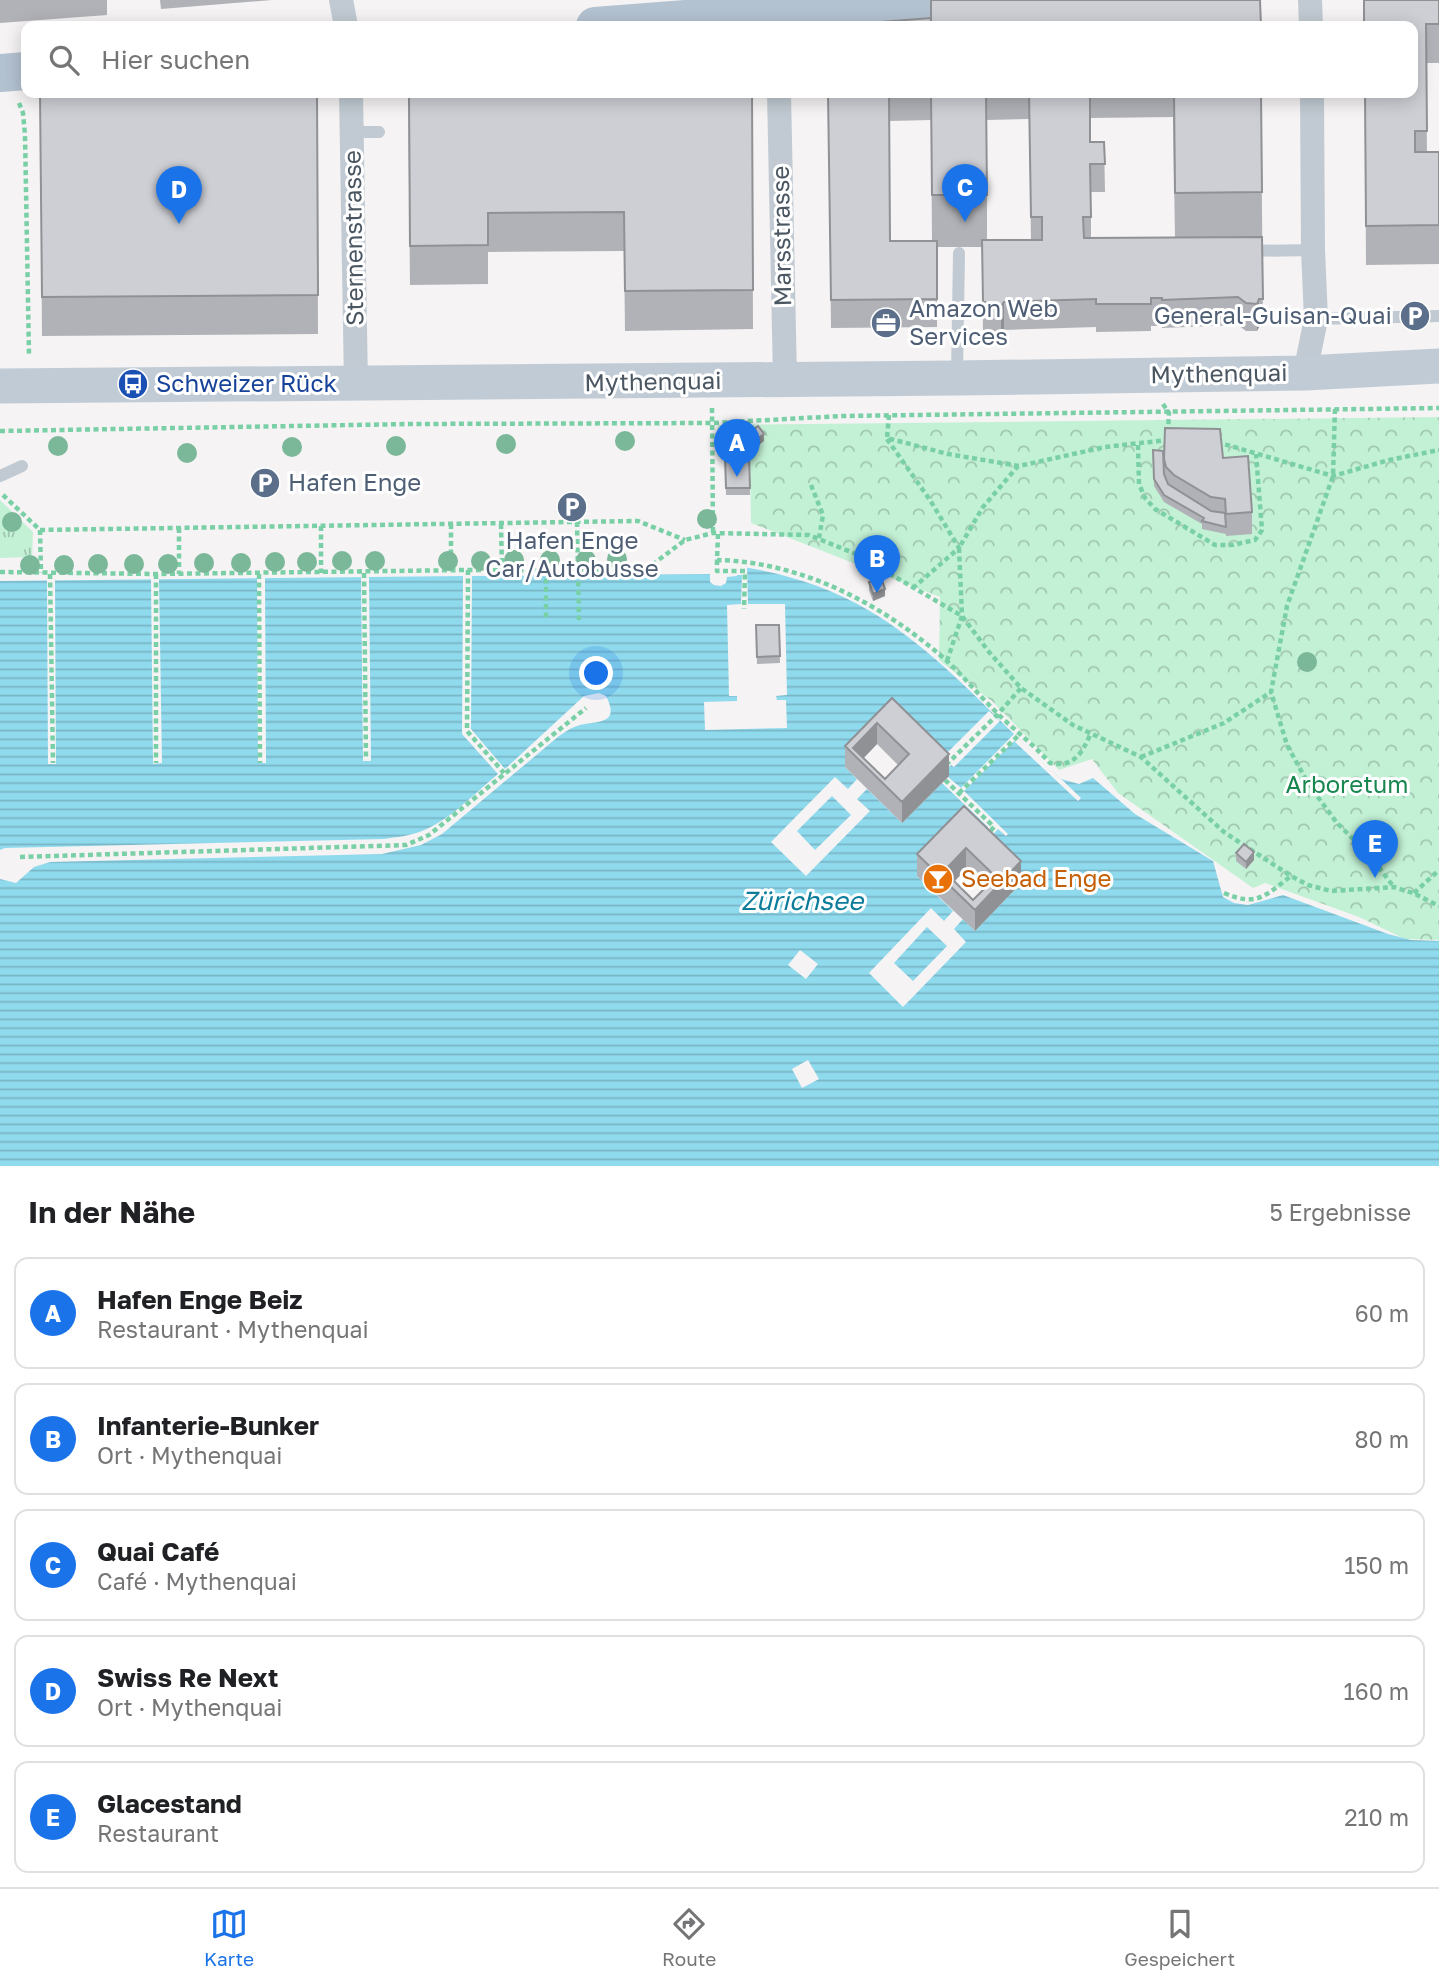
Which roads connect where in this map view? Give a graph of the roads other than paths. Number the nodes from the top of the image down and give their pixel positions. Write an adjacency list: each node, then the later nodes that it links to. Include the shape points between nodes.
1 (341, 0): 5 (street)
2 (929, 0): 4 (main road)
3 (1310, 0): 7 (street)
4 (778, 19): 6 (main road)
5 (345, 21)
6 (726, 21)
7 (1311, 21)
8 (351, 98): 11 (street, Sternenstrasse)
9 (779, 98): 21 (street, Marsstrasse)
10 (1312, 98): 15 (street)
11 (352, 132): 12 (lane); 22 (street, Sternenstrasse)
12 (379, 132)
13 (1228, 251): 15 (lane)
14 (959, 253): 20 (lane)
15 (1313, 258): 17 (street)
16 (1439, 316): 17 (lane)
17 (1316, 319): 19 (street)
18 (1439, 366): 19 (main road)
19 (1305, 373): 20 (main road, Mythenquai)
20 (957, 378): 21 (main road, Mythenquai)
21 (785, 379): 22 (main road, Mythenquai)
22 (356, 384): 23 (main road, Mythenquai)
23 (0, 386)
24 (22, 466): 25 (lane)
25 (0, 476)

